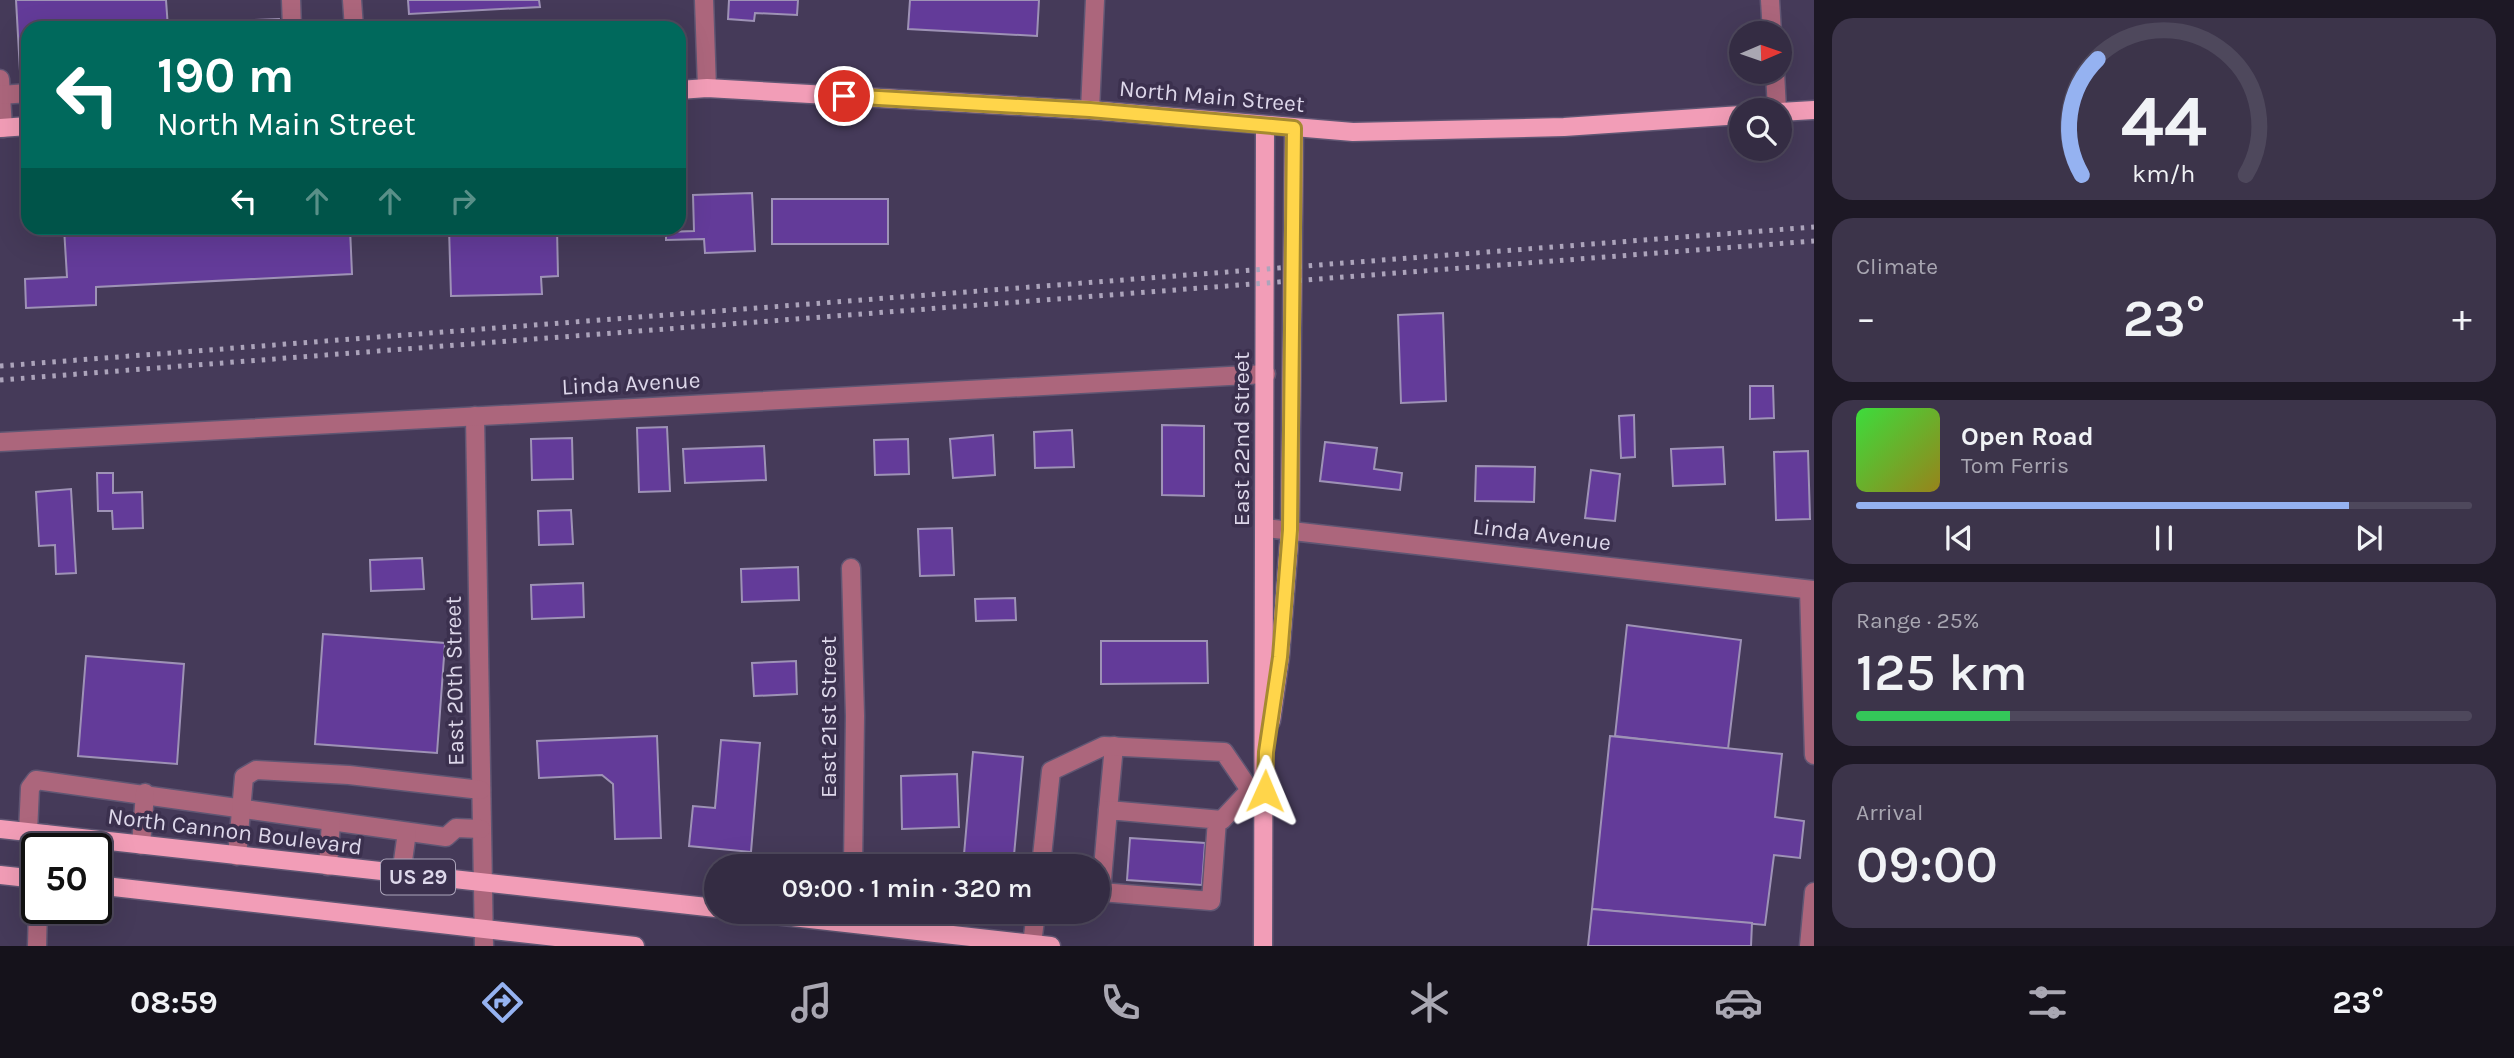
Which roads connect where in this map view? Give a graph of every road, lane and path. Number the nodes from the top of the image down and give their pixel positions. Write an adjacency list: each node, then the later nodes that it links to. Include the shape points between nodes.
1 (291, 0): 6 (street)
2 (352, 0): 7 (street)
3 (704, 0): 10 (street)
4 (1095, 0): 13 (street)
5 (1770, 0): 8 (street)
6 (292, 21)
7 (354, 21)
8 (1771, 21)
9 (1, 87): 12 (street); 19 (street)
10 (707, 88): 11 (main road, North Main Street); 13 (main road, North Main Street)
11 (686, 90)
12 (21, 91)
13 (1090, 110): 18 (main road, North Main Street)
14 (1814, 110): 15 (main road)
15 (1792, 111)
16 (1729, 116): 20 (main road, North Main Street, via 1391,132)
17 (21, 127): 19 (main road)
18 (1265, 127): 20 (main road, North Main Street); 21 (main road, East 22nd Street)
19 (2, 128)
20 (1294, 128): 25 (main road, East 22nd Street)
21 (1265, 374): 22 (street, Linda Avenue); 24 (main road, East 22nd Street)
22 (475, 416): 23 (street, Linda Avenue); 31 (street, East 20th Street)
23 (0, 442)
24 (1265, 528): 25 (street, Linda Avenue); 29 (main road, East 22nd Street, via 1262,655)
25 (1290, 530): 27 (street, Linda Avenue); 29 (main road, East 22nd Street, via 1280,657)
26 (851, 568): 45 (street, East 21st Street)
27 (1811, 590): 30 (street)
28 (1114, 746): 32 (street, via 1224,752); 35 (street); 46 (street, via 1104,746 1051,771)
29 (1266, 752): 32 (main road, East 22nd Street)
30 (1814, 755)
31 (481, 790): 34 (street, via 256,770 244,777); 39 (street, East 20th Street)
32 (1258, 790): 36 (street); 67 (main road, East 22nd Street)
33 (145, 793): 34 (street); 41 (street, via 36,780 30,788); 44 (street)
34 (241, 810): 37 (street); 48 (street)
35 (1108, 810): 36 (street); 47 (street)
36 (1217, 820): 55 (street, via 1210,901)
37 (331, 822): 40 (street); 49 (street)
38 (0, 829): 42 (main road, North Cannon Boulevard / US 29)
39 (481, 829): 40 (street, via 456,828 446,837); 53 (street, East 20th Street)
40 (407, 832): 51 (street)
41 (38, 833)
42 (21, 834)
43 (112, 843): 44 (main road, North Cannon Boulevard / US 29)
44 (141, 845): 48 (main road, North Cannon Boulevard / US 29)
45 (853, 854)
46 (1042, 854)
47 (1103, 854)
48 (237, 856): 49 (main road, North Cannon Boulevard / US 29)
49 (328, 866): 51 (main road, North Cannon Boulevard / US 29)
50 (0, 875): 52 (main road)
51 (401, 875): 53 (main road, North Cannon Boulevard / US 29)
52 (21, 877)
53 (482, 884): 57 (main road, North Cannon Boulevard / US 29); 61 (street, East 20th Street)
54 (112, 887): 61 (main road, US 29)
55 (1110, 892)
56 (1814, 892): 68 (street)
57 (704, 907)
58 (38, 924): 64 (street)
59 (899, 924): 63 (main road)
60 (1034, 924): 63 (street)
61 (484, 937): 62 (main road, US 29)
62 (589, 943): 65 (main road, US 29)
63 (1032, 944): 66 (main road)
64 (37, 946)
65 (635, 946)
66 (1051, 946)
67 (1263, 946)
68 (1809, 946)

